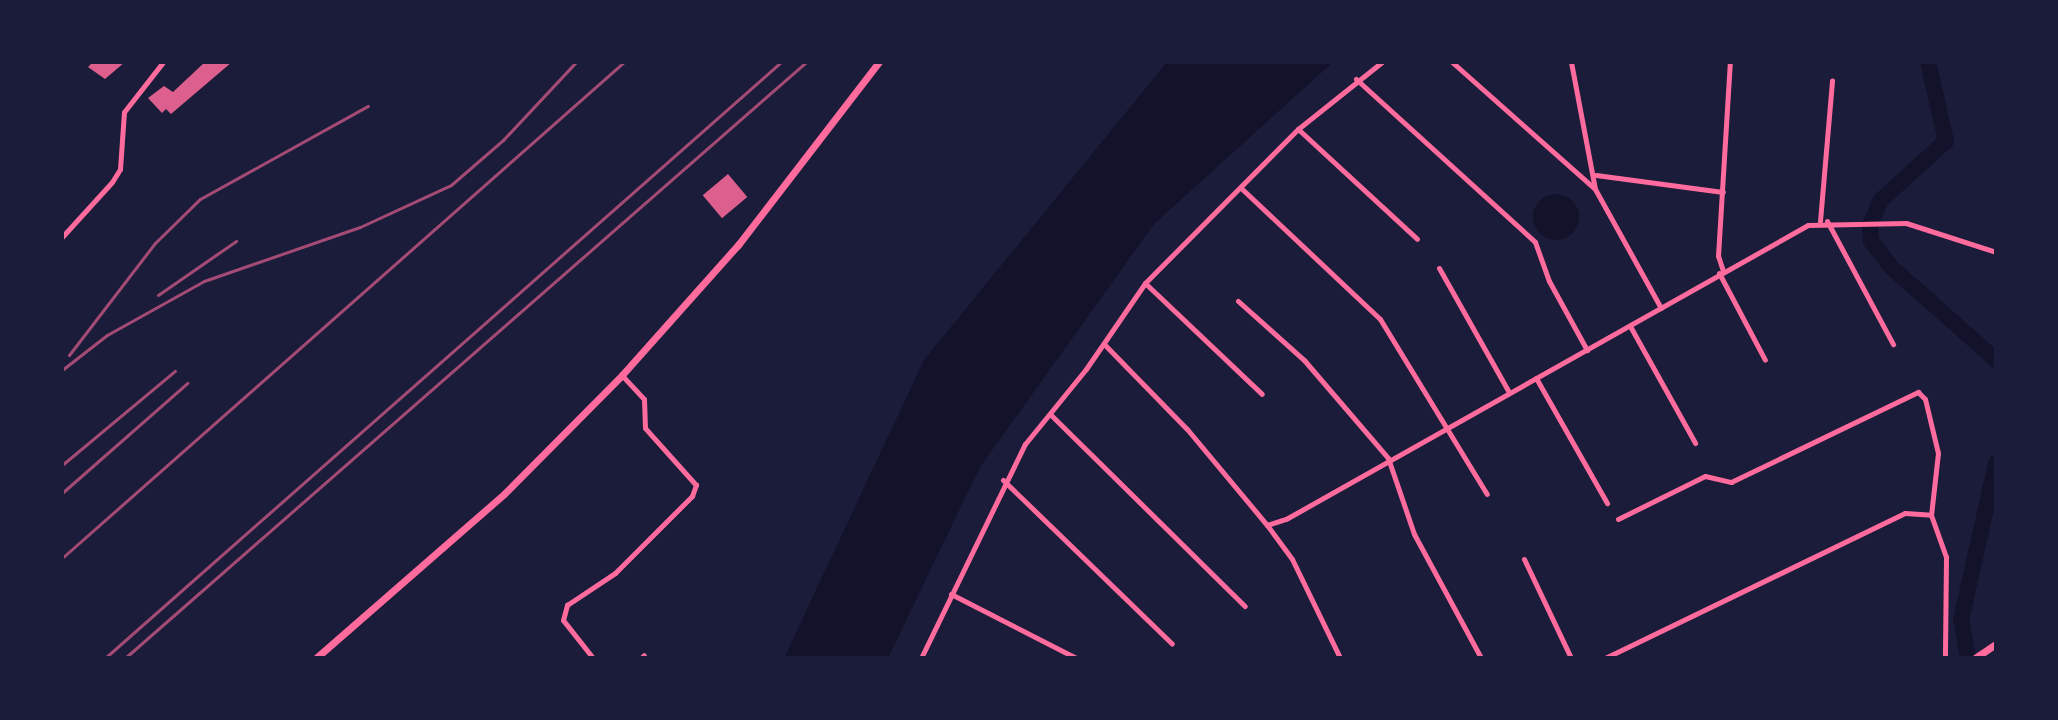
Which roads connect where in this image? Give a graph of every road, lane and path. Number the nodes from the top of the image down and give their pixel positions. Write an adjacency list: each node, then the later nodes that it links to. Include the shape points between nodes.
1 (163, 62): 15 (street, via 124,112 120,169)
2 (879, 62): 28 (main road, via 738,245)
3 (1382, 62): 7 (street)
4 (1452, 62): 12 (street)
5 (1571, 62): 10 (street)
6 (1730, 62): 13 (street)
7 (1356, 79): 9 (street); 26 (street, via 1535,242 1549,281)
8 (1832, 81): 14 (street)
9 (1298, 129): 11 (street); 16 (street)
10 (1596, 175): 12 (street); 13 (street)
11 (1241, 188): 20 (street); 33 (street, via 1380,319)
12 (1595, 189): 22 (street)
13 (1723, 192): 19 (street)
14 (1823, 221): 17 (street, via 1906,223); 19 (street); 25 (street)
15 (62, 237)
16 (1417, 239)
17 (1996, 252)
18 (1439, 268): 30 (street)
19 (1721, 272): 22 (street); 27 (street)
20 (1145, 283): 24 (street); 31 (street)
21 (1238, 301): 35 (street, via 1304,360)
22 (1661, 308): 23 (street)
23 (1630, 326): 26 (street); 34 (street)
24 (1104, 344): 32 (street); 41 (street, via 1187,429)
25 (1893, 344)
26 (1587, 351): 29 (street)
27 (1765, 360)
28 (622, 375): 48 (main road, via 504,494); 49 (street, via 644,399 645,428 696,485 692,496 615,573 567,605 563,620)
29 (1536, 378): 30 (street); 38 (street)
30 (1509, 392): 33 (street)
31 (1262, 394)
32 (1051, 415): 36 (street); 44 (street)
33 (1448, 425): 35 (street); 37 (street)
34 (1695, 443)
35 (1388, 458): 41 (street); 53 (street, via 1414,534)
36 (1003, 480): 43 (street); 45 (street)
37 (1487, 494)
38 (1607, 503)
39 (1931, 515): 40 (street, via 1938,453 1925,399 1918,392 1731,482 1705,476); 55 (street, via 1905,513); 56 (street, via 1946,557)
40 (1618, 519)
41 (1267, 525): 52 (street, via 1292,559)
42 (1524, 559): 54 (street)
43 (951, 594): 50 (street); 51 (street)
44 (1245, 606)
45 (1172, 644)
46 (1996, 644): 47 (main road)
47 (1979, 656)
48 (316, 658)
49 (593, 658)
50 (921, 658)
51 (1076, 658)
52 (1340, 658)
53 (1481, 658)
54 (1571, 658)
55 (1605, 658)
56 (1945, 658)

